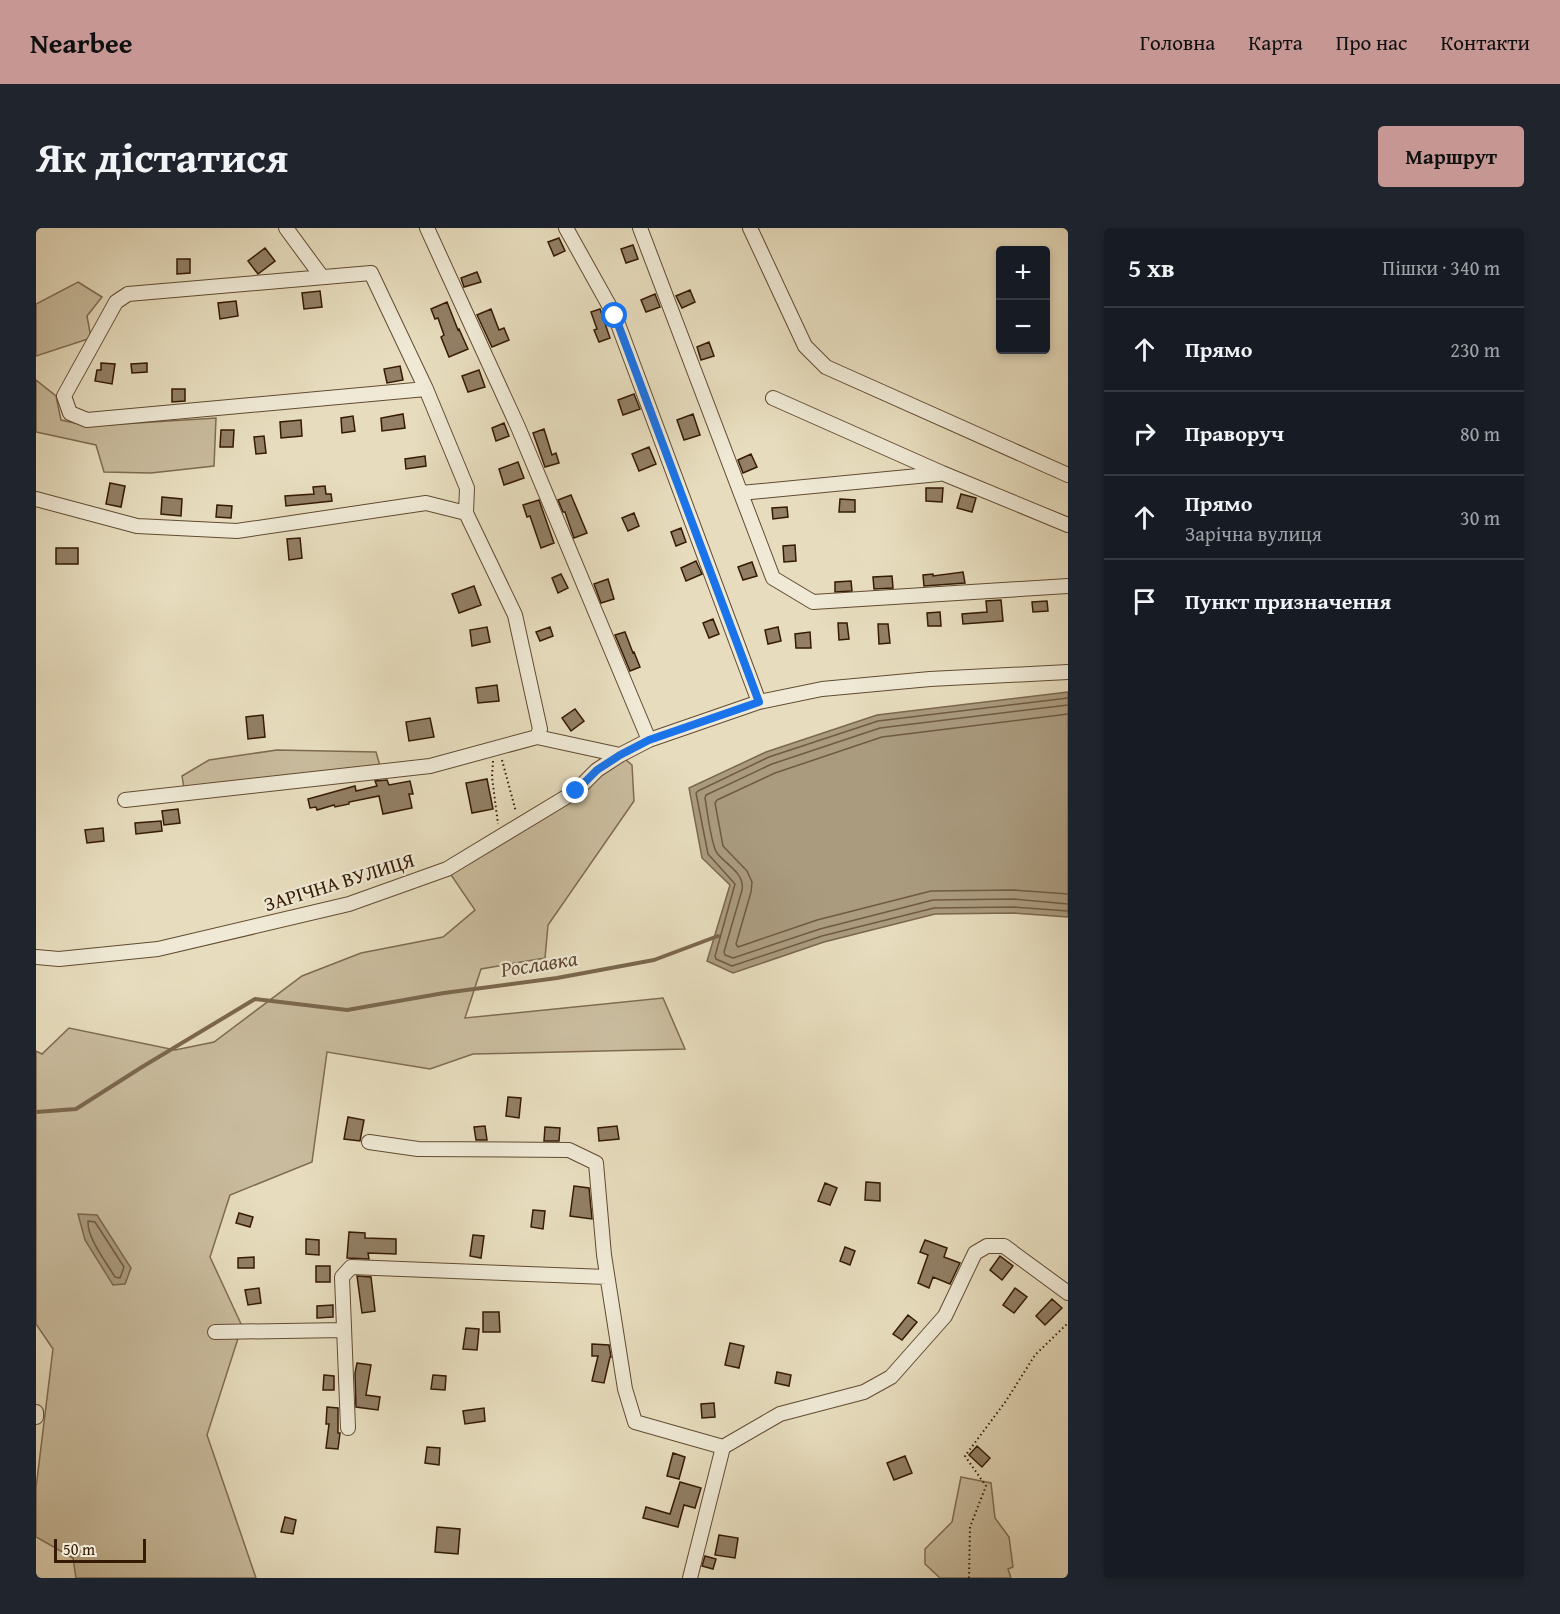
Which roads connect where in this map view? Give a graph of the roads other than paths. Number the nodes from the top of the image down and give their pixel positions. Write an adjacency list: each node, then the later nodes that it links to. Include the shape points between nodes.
1 (286, 228): 6 (street)
2 (427, 228): 19 (street, via 518,427)
3 (566, 228): 17 (street, via 615,316)
4 (640, 228): 11 (street)
5 (750, 228): 10 (street, via 805,346 826,367)
6 (322, 277): 7 (street, via 371,273); 7 (street, via 128,294 116,302 64,396 70,413 87,420)
7 (426, 389): 13 (street, via 467,488)
8 (773, 398): 9 (street)
9 (942, 473): 11 (street); 14 (street)
10 (1068, 475)
11 (741, 493): 15 (street, via 773,578 813,602)
12 (36, 499): 13 (street, via 137,526 237,531 426,503)
13 (466, 513): 18 (street, via 515,615 540,729)
14 (1068, 525)
15 (1068, 586)
16 (1068, 672): 17 (street, ЗАРІЧНА ВУЛИЦЯ, via 822,689)
17 (759, 702): 19 (street, ЗАРІЧНА ВУЛИЦЯ)
18 (537, 737): 20 (street); 21 (street, via 430,766)
19 (649, 740): 20 (street, ЗАРІЧНА ВУЛИЦЯ)
20 (620, 755): 22 (street, ЗАРІЧНА ВУЛИЦЯ, via 576,791 447,869 349,904 158,949 59,959)
21 (125, 800)
22 (36, 957)
23 (369, 1142): 24 (street, via 418,1149 568,1150 596,1163)
24 (607, 1277): 26 (street, via 351,1267 342,1277); 31 (street, via 625,1389 635,1422)
25 (1068, 1293): 31 (street, via 1005,1246 987,1246 975,1253 945,1316 891,1377 864,1392 780,1414)
26 (344, 1330): 27 (street); 30 (street)
27 (215, 1332)
28 (36, 1412): 29 (street)
29 (36, 1417)
30 (348, 1428)
31 (723, 1447): 32 (street)
32 (690, 1578)

